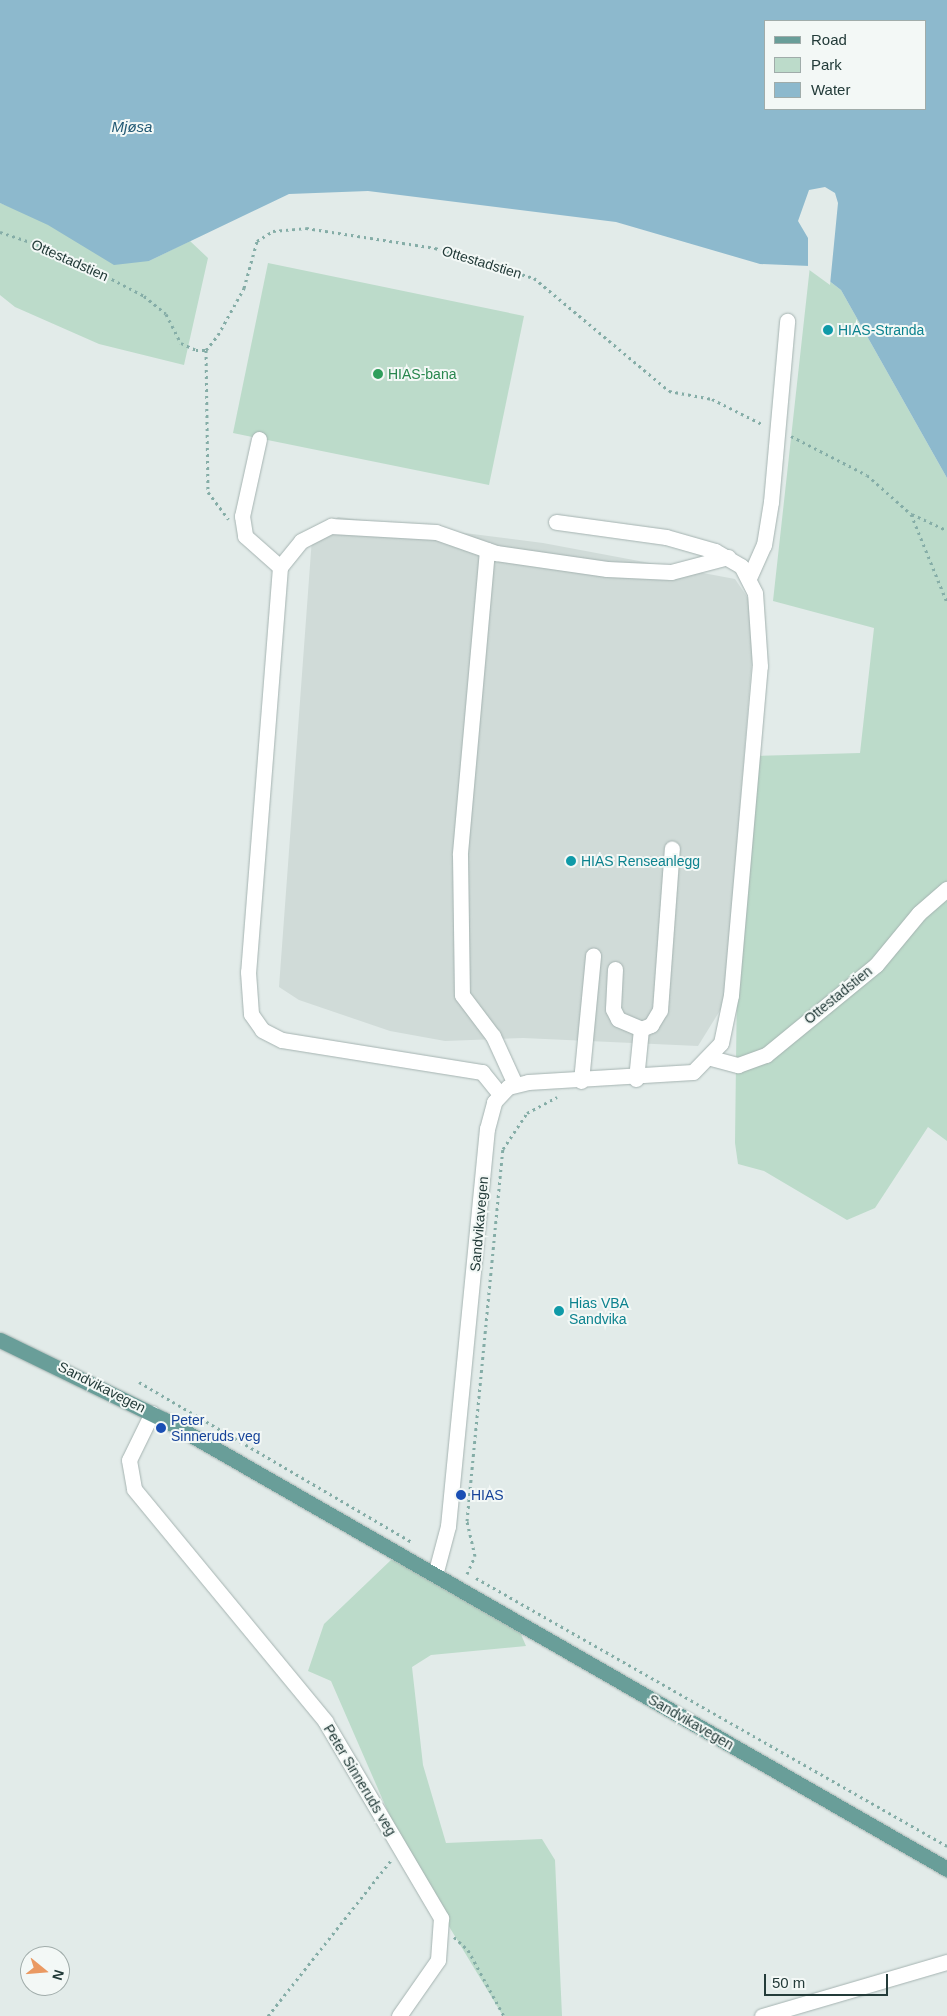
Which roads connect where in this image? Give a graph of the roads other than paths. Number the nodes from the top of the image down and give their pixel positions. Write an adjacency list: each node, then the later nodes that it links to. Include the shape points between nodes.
1 (788, 321): 7 (street, via 779,431 764,545)
2 (260, 439): 6 (street, via 242,516 245,536)
3 (556, 522): 5 (street, via 666,538)
4 (487, 550): 5 (street, via 654,572 695,568); 6 (street, via 436,532 331,526 301,542); 16 (street, via 460,854 462,994 493,1036)
5 (728, 557): 7 (street)
6 (280, 567): 17 (street, via 249,962 251,1014 262,1030 282,1040 482,1072)
7 (749, 578): 13 (street, via 758,614 759,680 731,995 721,1043)
8 (672, 848): 12 (street, via 660,1010 650,1025)
9 (947, 889): 13 (street, Ottestadstien, via 919,913 876,965 766,1055 738,1065)
10 (593, 956): 15 (street)
11 (614, 969): 12 (street, via 613,1010 618,1019)
12 (641, 1030): 14 (street)
13 (711, 1058): 14 (street, via 686,1075)
14 (636, 1079): 15 (street)
15 (581, 1080): 16 (street)
16 (515, 1084): 17 (street)
17 (500, 1094): 20 (street, Sandvikavegen, via 486,1129 441,1559)
18 (0, 1340): 19 (main road, Sandvikavegen)
19 (152, 1413): 20 (main road, Sandvikavegen); 23 (street, Peter Sinneruds veg, via 129,1460 134,1488 325,1721 402,1849 443,1927 438,1960)
20 (435, 1575): 21 (main road, Sandvikavegen)
21 (947, 1869)
22 (947, 1962): 24 (street)
23 (399, 2016)
24 (762, 2016)

